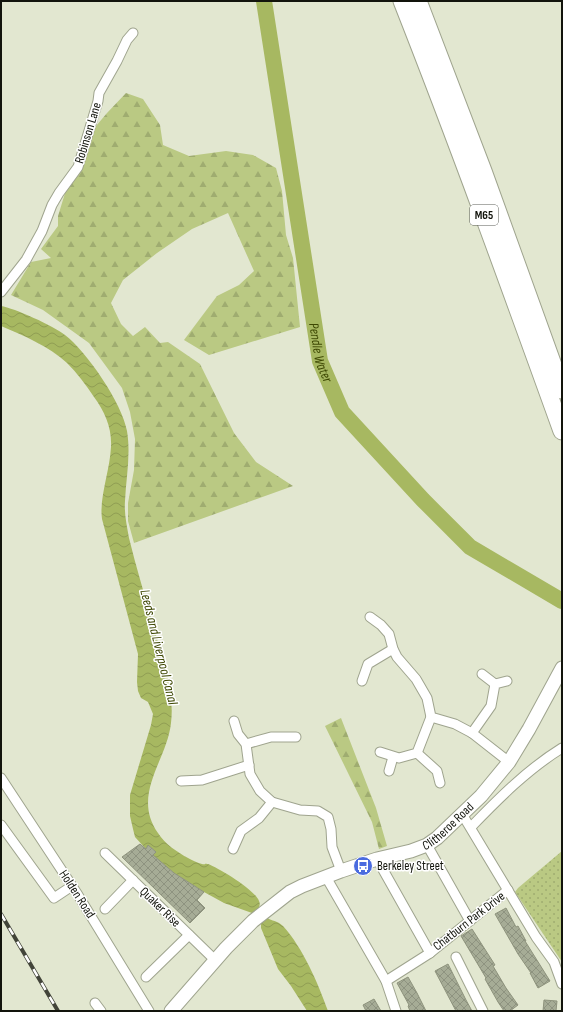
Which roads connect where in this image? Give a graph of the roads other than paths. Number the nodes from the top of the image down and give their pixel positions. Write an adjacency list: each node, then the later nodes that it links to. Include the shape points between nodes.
1 (402, 1): 6 (highway, M65, via 502,263)
2 (418, 1): 5 (highway, M65, via 484,171)
3 (133, 33): 4 (street, Robinson Lane, via 99,93 78,168 52,205 42,231 26,260)
4 (1, 292)
5 (562, 390)
6 (562, 431)
7 (370, 617): 8 (street, via 389,634)
8 (393, 649): 11 (street, via 368,664); 14 (street, via 427,698)
9 (560, 672): 23 (main road, Clitheroe Road)
10 (482, 674): 13 (street)
11 (362, 681)
12 (507, 681): 13 (street)
13 (495, 684): 16 (street, via 490,706)
14 (431, 717): 16 (street); 21 (street)
15 (234, 721): 18 (street, via 238,734)
16 (472, 733): 23 (street)
17 (296, 737): 18 (street, via 271,737)
18 (246, 744): 24 (street)
19 (562, 748): 32 (street, Clitheroe Road, via 537,765)
20 (380, 752): 22 (street)
21 (417, 753): 22 (street); 28 (street, via 437,771)
22 (394, 757): 25 (street)
23 (509, 762): 30 (main road, Clitheroe Road, via 481,796)
24 (249, 765): 27 (street, via 202,780); 29 (street, via 250,774 260,791)
25 (389, 771)
26 (1, 778): 40 (street, Holden Road)
27 (182, 781)
28 (440, 784)
29 (272, 802): 34 (street, via 259,818 241,831); 37 (street, via 300,810 318,811 328,817 332,847)
30 (462, 814): 32 (street); 33 (main road, Clitheroe Road)
31 (1, 825): 40 (street, via 54,898)
32 (471, 827): 41 (street)
33 (426, 845): 36 (main road, Clitheroe Road); 43 (street)
34 (232, 849)
35 (105, 853): 39 (street, Quaker Rise)
36 (378, 859): 37 (main road, Clitheroe Road); 45 (street)
37 (341, 871): 38 (main road, Clitheroe Road)
38 (326, 877): 47 (main road, Clitheroe Road, via 290,892 253,922); 49 (street)
39 (133, 880): 42 (street); 44 (street, Quaker Rise)
40 (72, 886): 53 (street, Holden Road)
41 (508, 890): 43 (street, Chatburn Park Drive); 50 (street, Chatburn Park Drive, via 554,962)
42 (105, 909)
43 (470, 921): 45 (street, Chatburn Park Drive)
44 (189, 935): 47 (street, Quaker Rise); 48 (street)
45 (430, 953): 49 (street, Chatburn Park Drive)
46 (456, 957): 56 (street)
47 (216, 961): 54 (main road, Clitheroe Road)
48 (146, 977)
49 (386, 981): 55 (street)
50 (562, 984)
51 (95, 1002): 52 (street)
52 (101, 1011)
53 (150, 1011)
54 (171, 1011)
55 (396, 1011)
56 (483, 1011)

